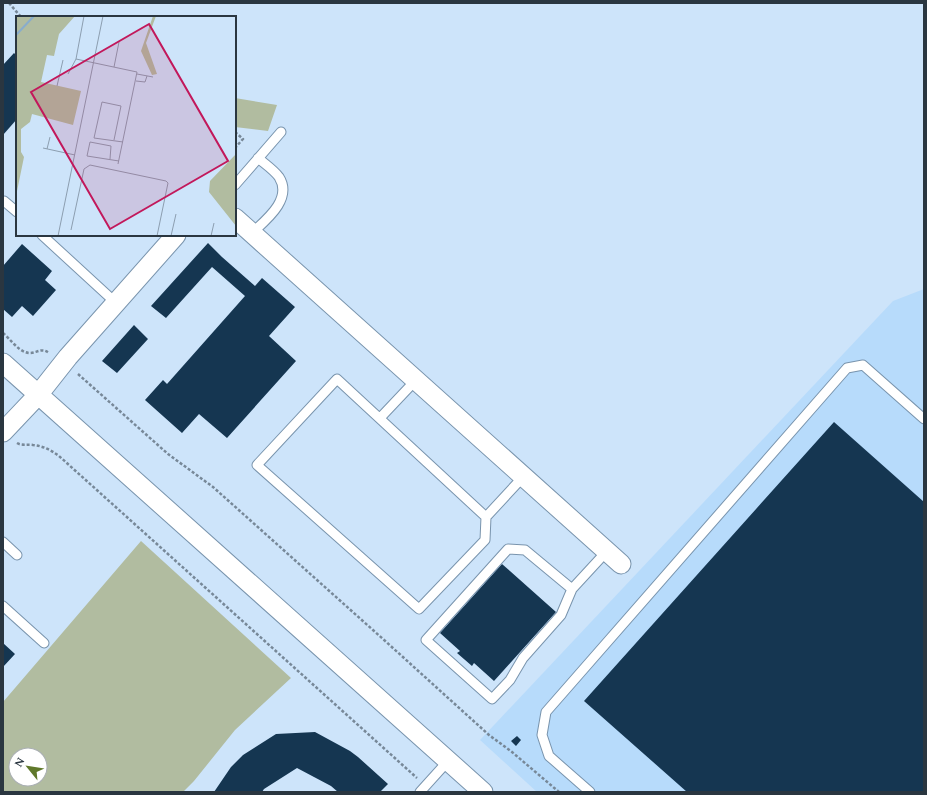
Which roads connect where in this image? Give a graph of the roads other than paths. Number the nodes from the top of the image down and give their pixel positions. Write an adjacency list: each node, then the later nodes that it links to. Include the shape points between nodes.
1 (280, 132): 2 (lane)
2 (258, 158): 3 (lane); 7 (lane, via 278,176 284,191 278,206)
3 (236, 184)
4 (4, 200): 5 (lane)
5 (16, 211)
6 (236, 219): 7 (street)
7 (252, 234): 12 (street)
8 (43, 236): 10 (lane)
9 (175, 236): 10 (street)
10 (116, 303): 13 (street)
11 (3, 363): 13 (street)
12 (415, 380): 14 (lane); 17 (street)
13 (38, 395): 16 (street); 26 (street)
14 (380, 418): 18 (lane); 18 (lane, via 337,379 257,464 419,609 485,540)
15 (924, 419): 29 (lane, via 863,365 847,368 546,712 542,735 549,756)
16 (3, 432)
17 (523, 477): 18 (lane); 20 (street)
18 (486, 517)
19 (3, 542): 21 (lane)
20 (607, 551): 22 (street); 23 (lane)
21 (17, 555)
22 (621, 564)
23 (572, 589): 23 (lane, via 561,615 523,658 510,680 492,699 426,640 508,549 525,550)
24 (3, 606): 25 (lane)
25 (44, 643)
26 (448, 761): 27 (lane); 28 (street)
27 (422, 789)
28 (483, 792)
29 (590, 792)

